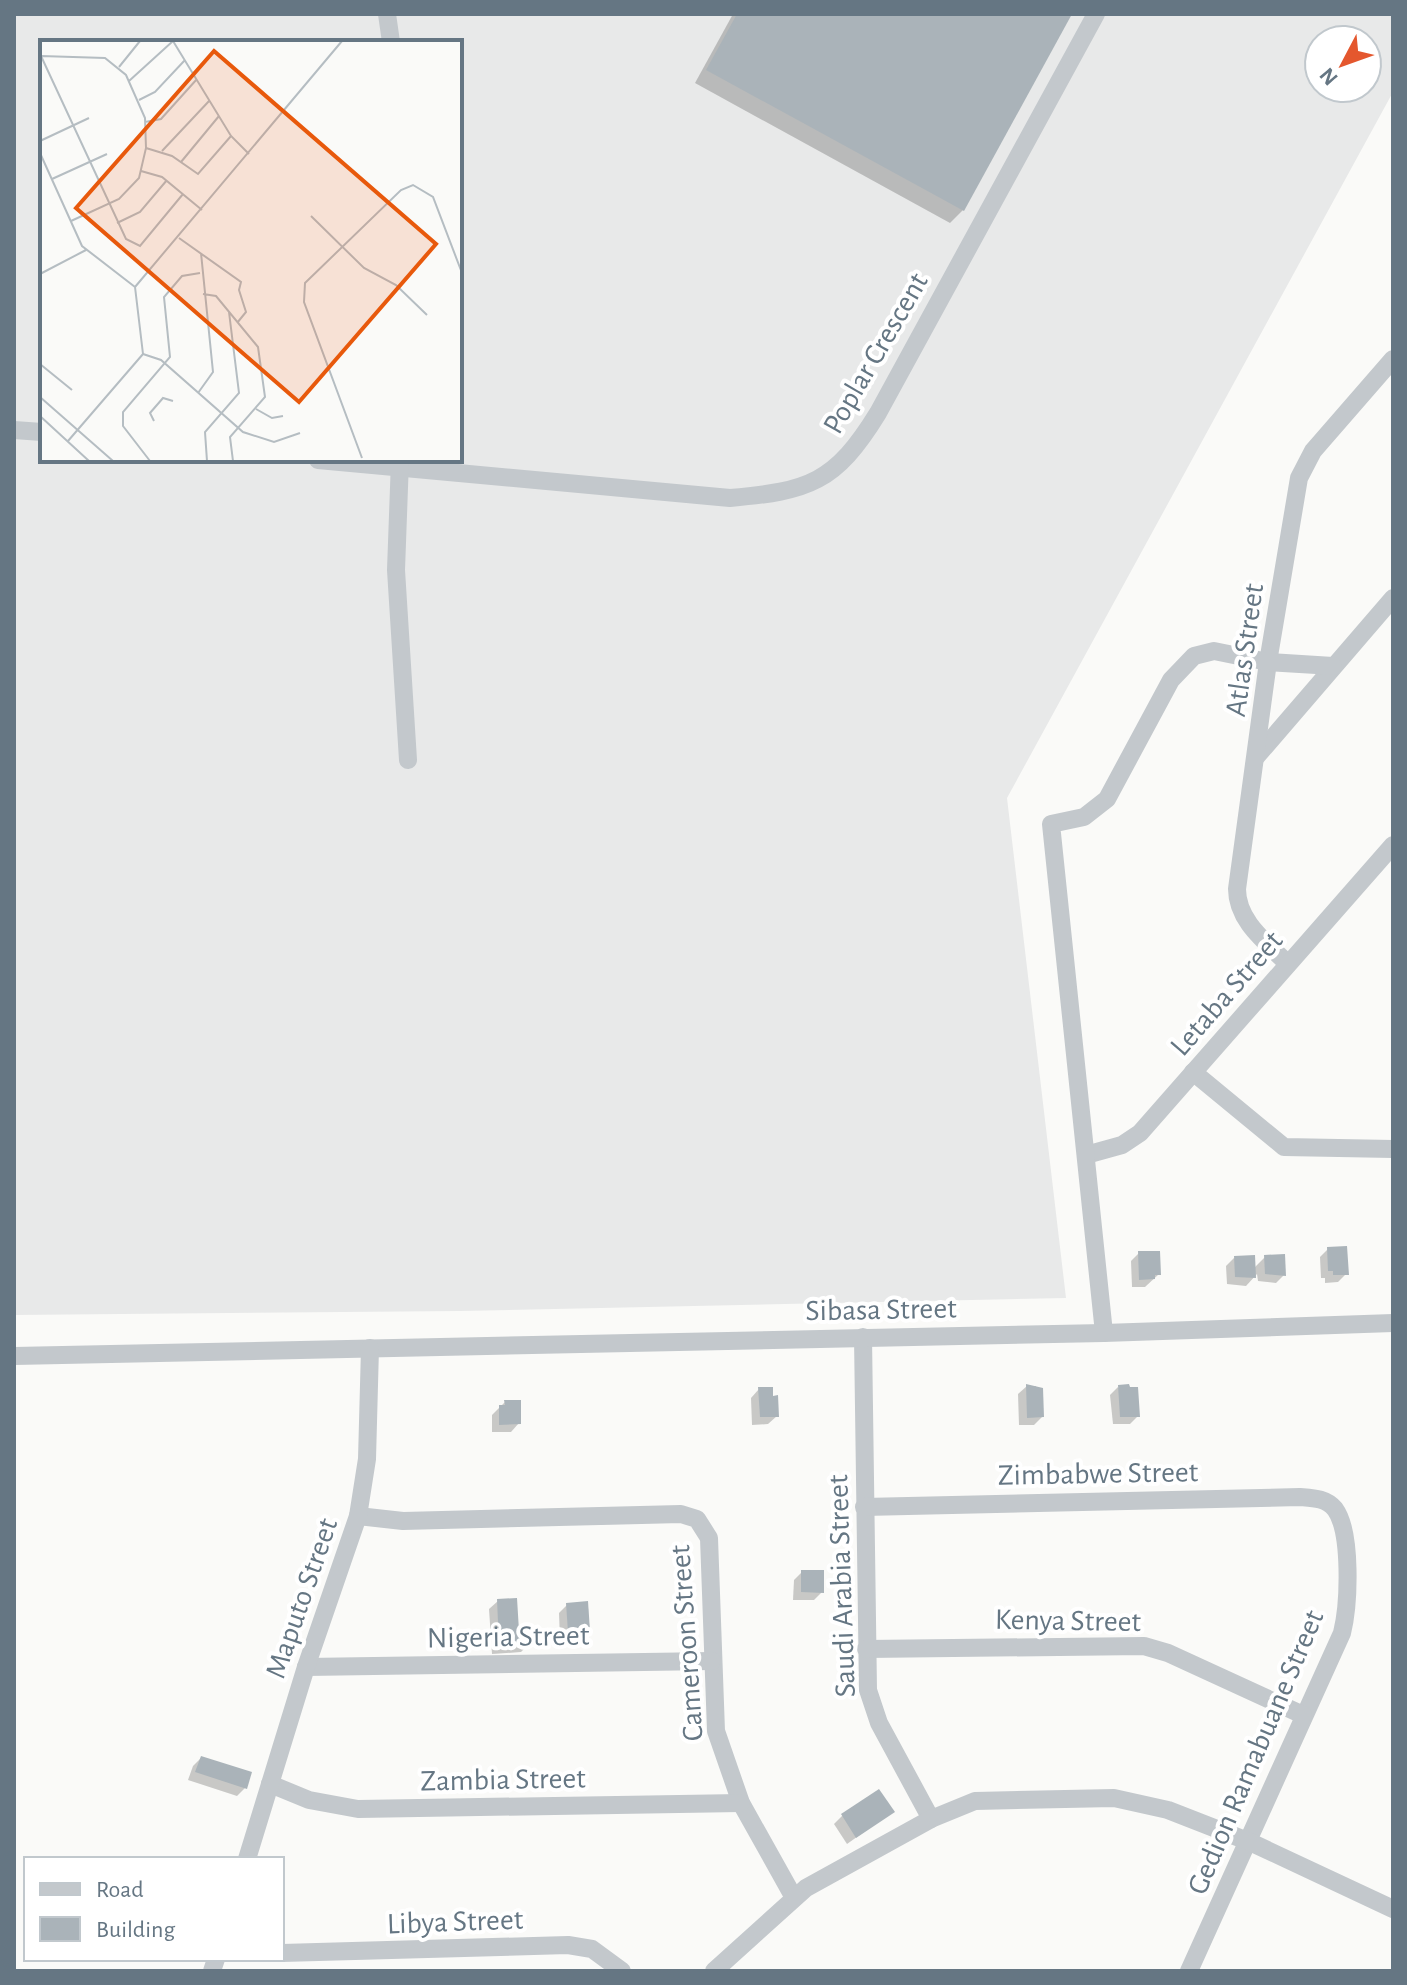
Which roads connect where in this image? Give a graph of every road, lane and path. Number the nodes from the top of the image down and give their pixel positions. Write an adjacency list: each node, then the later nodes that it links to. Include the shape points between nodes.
1 (387, 14): 3 (street)
2 (1096, 14): 8 (street, Poplar Crescent, via 878,413 854,451 809,485 730,498)
3 (391, 40)
4 (1393, 359): 10 (street, Atlas Street, via 1302,469)
5 (14, 430): 6 (street)
6 (40, 432)
7 (359, 462): 8 (street, Poplar Crescent)
8 (400, 464): 13 (street, via 396,570)
9 (1393, 598): 11 (street)
10 (1268, 662): 11 (street); 12 (street, Atlas Street); 18 (street, via 1214,651 1184,663 1107,799 1084,817 1051,824)
11 (1333, 666): 12 (street)
12 (1257, 756): 15 (street, Atlas Street, via 1237,897 1250,926)
13 (408, 760)
14 (1393, 845): 15 (street, Letaba Street)
15 (1288, 964): 16 (street, Letaba Street)
16 (1193, 1072): 17 (street, via 1284,1147); 18 (street, Letaba Street, via 1140,1133 1122,1145)
17 (1393, 1149)
18 (1086, 1155): 20 (street)
19 (1393, 1323): 20 (street, Sibasa Street)
20 (1104, 1333): 21 (street, Sibasa Street)
21 (863, 1337): 22 (street, Sibasa Street); 25 (street, Saudi Arabia Street)
22 (370, 1348): 23 (street, Sibasa Street); 26 (street, Maputo Street, via 367,1459)
23 (14, 1356)
24 (1332, 1505): 25 (street, Zimbabwe Street, via 1300,1497); 30 (street, Gedion Ramabuane Street, via 1343,1530 1346,1615 1338,1647)
25 (864, 1507): 27 (street, Saudi Arabia Street)
26 (358, 1516): 28 (street, Cameroon Street, via 403,1521 688,1515 705,1527 709,1538); 29 (street, Maputo Street)
27 (866, 1649): 30 (street, Kenya Street, via 1144,1646); 33 (street, Saudi Arabia Street, via 868,1690 879,1723)
28 (712, 1661): 29 (street, Nigeria Street); 32 (street, Cameroon Street, via 716,1731)
29 (306, 1667): 31 (street, Maputo Street)
30 (1303, 1715): 34 (street, Gedion Ramabuane Street)
31 (270, 1784): 32 (street, Zambia Street, via 309,1800 358,1809); 35 (street, Maputo Street)
32 (741, 1803): 36 (street, Cameroon Street)
33 (931, 1819): 34 (street, via 975,1801 1114,1798 1168,1810); 36 (street)
34 (1250, 1842): 37 (street); 41 (street, Gedion Ramabuane Street)
35 (248, 1857)
36 (793, 1896): 40 (street)
37 (1393, 1909)
38 (284, 1953): 39 (street, Libya Street, via 568,1945 592,1949)
39 (622, 1971)
40 (714, 1971)
41 (1189, 1971)

